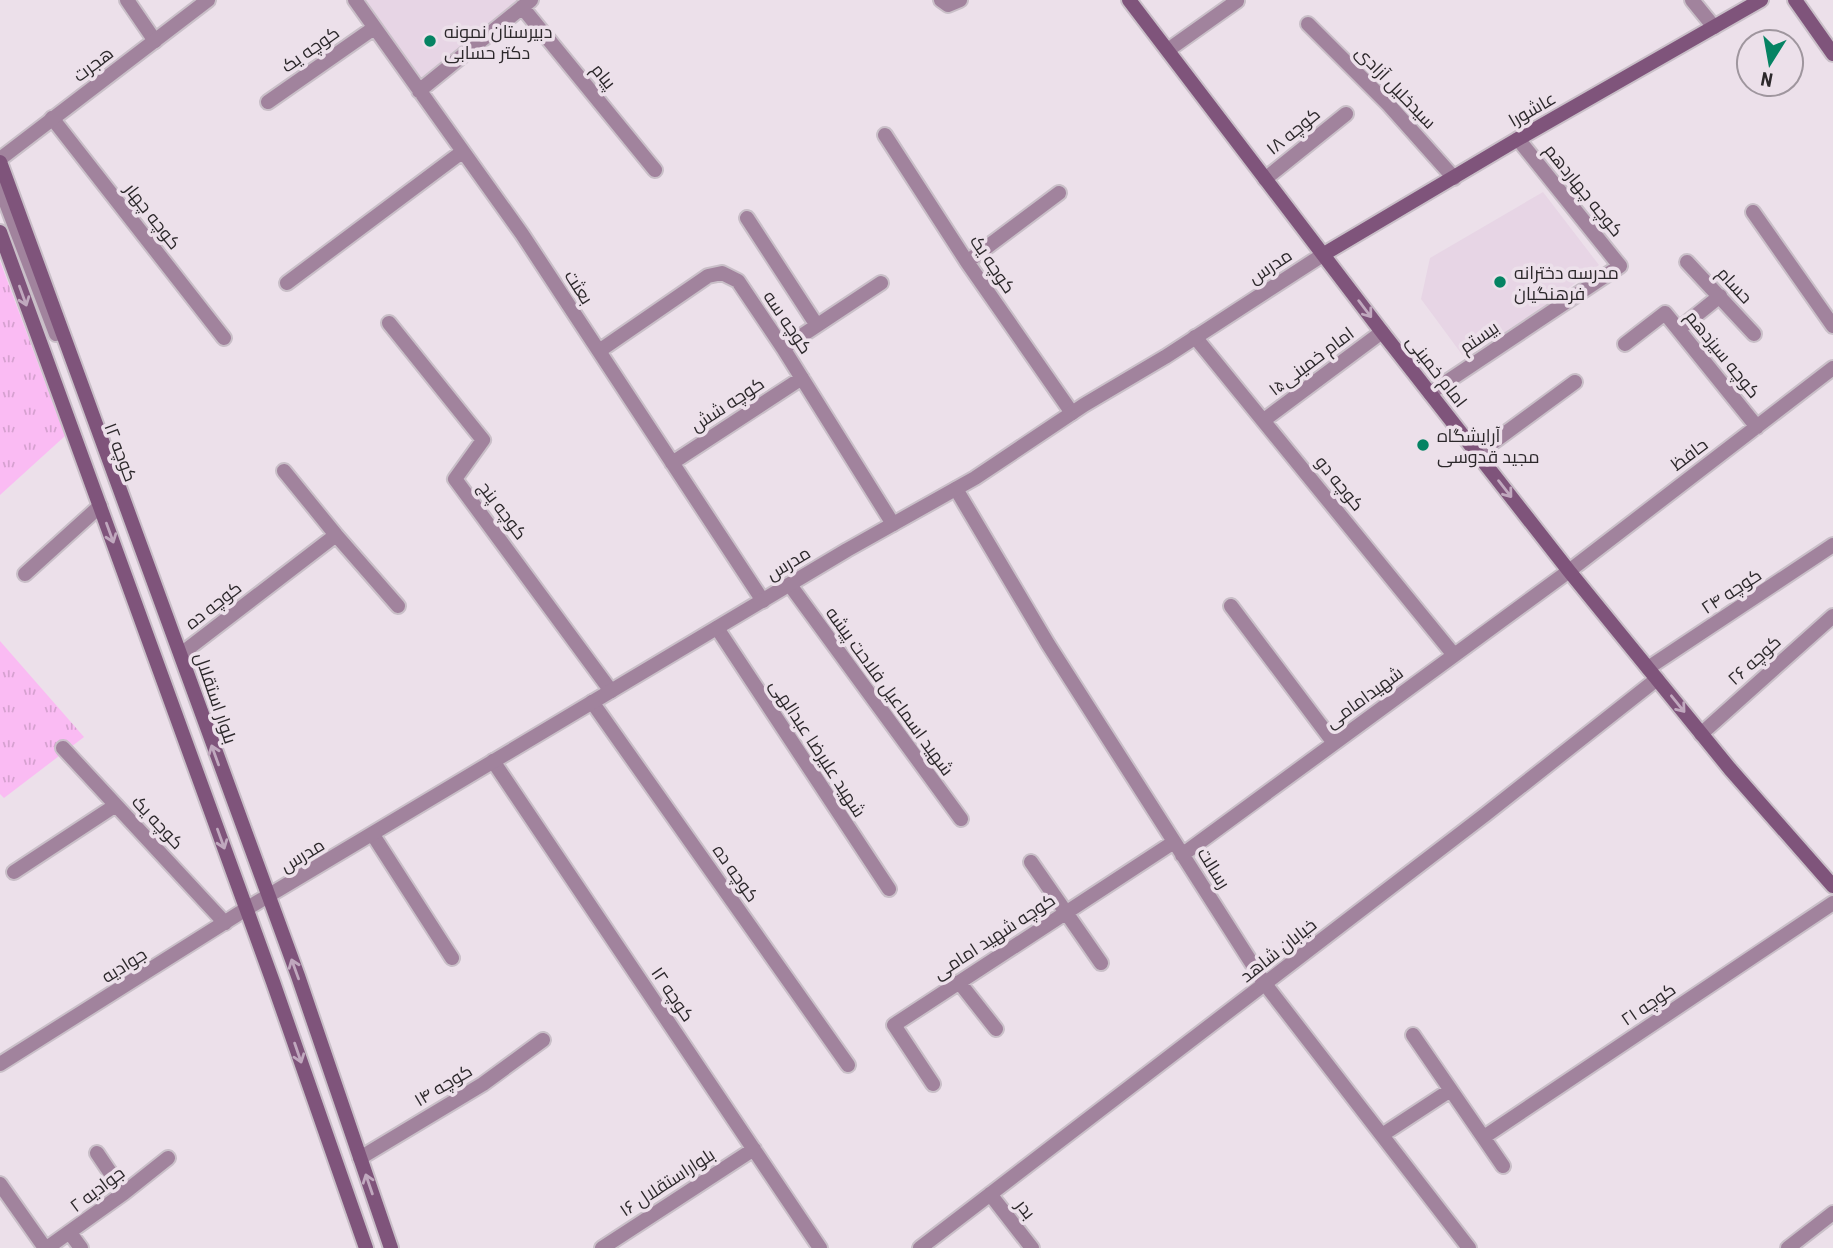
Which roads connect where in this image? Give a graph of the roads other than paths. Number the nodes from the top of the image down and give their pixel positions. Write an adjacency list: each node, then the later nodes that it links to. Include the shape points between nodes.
1 (127, 0): 15 (street)
2 (208, 0): 15 (street, هجرت)
3 (355, 0): 14 (street, بعثت)
4 (941, 0): 5 (street, via 948,5)
5 (960, 0)
6 (1129, 0): 16 (main road, امام خمینی)
7 (1692, 0): 13 (street)
8 (1761, 0): 13 (main road, عاشورا)
9 (1795, 0): 17 (main road)
10 (1237, 1): 16 (street)
11 (526, 4): 18 (street); 26 (street, پیام)
12 (1308, 24): 27 (street, سیدخلیل آزادی)
13 (1714, 27): 23 (main road, عاشورا)
14 (374, 28): 18 (street, بعثت); 19 (street, کوچه یک)
15 (155, 41): 21 (street, هجرت)
16 (1168, 50): 28 (main road, امام خمینی)
17 (1833, 54)
18 (419, 92): 24 (street, بعثت)
19 (268, 102)
20 (1346, 114): 28 (street, کوچه ۱۸)
21 (52, 118): 25 (street, هجرت); 48 (street, کوچه چهار)
22 (885, 135): 35 (street, کوچه یک)
23 (1518, 139): 27 (main road, عاشورا); 37 (street, کوچه چهاردهم)
24 (462, 152): 38 (street); 51 (street, بعثت)
25 (0, 161): 75 (main road, بلوار استقلال)
26 (656, 170)
27 (1454, 178): 34 (main road, عاشورا)
28 (1265, 179): 34 (main road, امام خمینی)
29 (0, 187): 80 (street, کوچه ۱۲)
30 (1059, 193): 35 (street)
31 (1753, 212): 43 (street)
32 (747, 218): 42 (street)
33 (0, 232): 63 (main road, one-way to 63)
34 (1324, 254): 45 (main road, امام خمینی, one-way to 45); 47 (street, مدرس)
35 (967, 262): 56 (street, کوچه یک)
36 (1687, 262): 40 (street, حسام)
37 (1620, 266): 55 (street, بیستم)
38 (287, 283)
39 (881, 283): 42 (street)
40 (1720, 296): 44 (street); 46 (street, حسام)
41 (389, 323): 78 (street, کوچه پنج, via 483,440 455,480)
42 (816, 324): 50 (street)
43 (1833, 326)
44 (1679, 329): 49 (street, کوچه سیزدهم, via 1665,313); 58 (street, کوچه سیزدهم)
45 (1382, 332): 55 (main road, امام خمینی); 57 (street, امام خمینی۱۵)
46 (1754, 334)
47 (1195, 337): 56 (street, مدرس); 57 (street, کوچه دو)
48 (224, 338)
49 (1625, 344)
50 (783, 348): 51 (street, کوچه سه, via 738,281 722,273 708,276); 53 (street, کوچه سه)
51 (599, 351): 60 (street, بعثت)
52 (1833, 368): 58 (street, حافظ)
53 (802, 378): 60 (street, کوچه شش); 64 (street, کوچه سه)
54 (1575, 382): 59 (street)
55 (1430, 393): 59 (main road, امام خمینی)
56 (1072, 413): 62 (street, مدرس)
57 (1264, 420): 76 (street, کوچه دو)
58 (1757, 427): 67 (street, حافظ)
59 (1477, 454): 67 (main road, امام خمینی, one-way to 67)
60 (672, 463): 70 (street, بعثت)
61 (284, 471): 65 (street)
62 (956, 489): 64 (street, مدرس); 88 (street, رسالت)
63 (100, 506): 68 (street); 96 (main road, one-way to 96)
64 (893, 524): 69 (street, مدرس)
65 (335, 535): 71 (street); 75 (street, کوچه ده)
66 (1833, 545): 77 (street, کوچه ۲۴)
67 (1569, 570): 76 (street, شهیدامامی); 77 (main road, امام خمینی)
68 (25, 574)
69 (790, 585): 70 (street, مدرس); 86 (street, شهید اسماعیل فلاحت پیشه)
70 (763, 601): 74 (street, مدرس)
71 (398, 606)
72 (1231, 606): 82 (street)
73 (1833, 616): 81 (street, کوچه ۲۶)
74 (717, 628): 78 (street, مدرس); 93 (street, شهید علیرضا عبدالهی)
75 (181, 654): 80 (main road, بلوار استقلال)
76 (1454, 655): 82 (street, شهیدامامی)
77 (1653, 674): 81 (main road, امام خمینی, one-way to 81); 102 (street, خیابان شاهد)
78 (611, 691): 79 (street, مدرس)
79 (592, 702): 84 (street, مدرس); 107 (street, کوچه ده)
80 (206, 731): 94 (main road, بلوار استقلال, one-way to 80)
81 (1702, 734): 92 (main road, امام خمینی)
82 (1334, 743): 89 (street, شهیدامامی)
83 (63, 748): 85 (street, کوچه یک)
84 (493, 761): 87 (street, مدرس); 112 (street, کوچه ۱۲)
85 (116, 805): 91 (street); 98 (street, کوچه یک)
86 (961, 819)
87 (373, 835): 94 (street, مدرس); 99 (street)
88 (1174, 842): 89 (street, رسالت); 97 (street, کوچه شهید امامی)
89 (1182, 855): 102 (street, رسالت)
90 (1031, 862): 97 (street)
91 (14, 872)
92 (1832, 882)
93 (889, 888)
94 (268, 898): 96 (street, جوادیه); 115 (main road, بلوار استقلال, one-way to 94)
95 (1833, 903): 111 (street, کوچه ۲۱)
96 (246, 909): 98 (street, جوادیه); 124 (main road, one-way to 124)
97 (1067, 912): 100 (street); 101 (street, کوچه شهید امامی)
98 (225, 923): 106 (street, جوادیه)
99 (452, 958)
100 (1101, 963)
101 (959, 982): 103 (street); 108 (street, کوچه شهید امامی, via 894,1025)
102 (1265, 984): 110 (street, رسالت); 119 (street, خیابان شاهد)
103 (996, 1029)
104 (1413, 1035): 109 (street)
105 (544, 1040): 115 (street, کوچه ۱۴, via 483,1084)
106 (0, 1064)
107 (848, 1065)
108 (933, 1084)
109 (1449, 1091): 110 (street); 111 (street)
110 (1382, 1135): 130 (street, رسالت)
111 (1484, 1137): 116 (street)
112 (754, 1149): 126 (street, بلواراستقلال ۱۶); 127 (street, کوچه ۱۲)
113 (97, 1153): 118 (street)
114 (168, 1157): 118 (street, جوادیه ۲)
115 (360, 1158): 125 (main road, بلوار استقلال, one-way to 115)
116 (1503, 1166)
117 (0, 1184): 122 (street, جوادیه ۲)
118 (124, 1193): 121 (street, جوادیه ۲)
119 (990, 1194): 128 (street, خیابان شاهد); 129 (street, بدر)
120 (1833, 1213): 131 (street)
121 (70, 1233): 122 (street, جوادیه ۲); 123 (street)
122 (46, 1248)
123 (81, 1248)
124 (366, 1248)
125 (391, 1248)
126 (602, 1248)
127 (820, 1248)
128 (920, 1248)
129 (1031, 1248)
130 (1469, 1248)
131 (1788, 1248)

